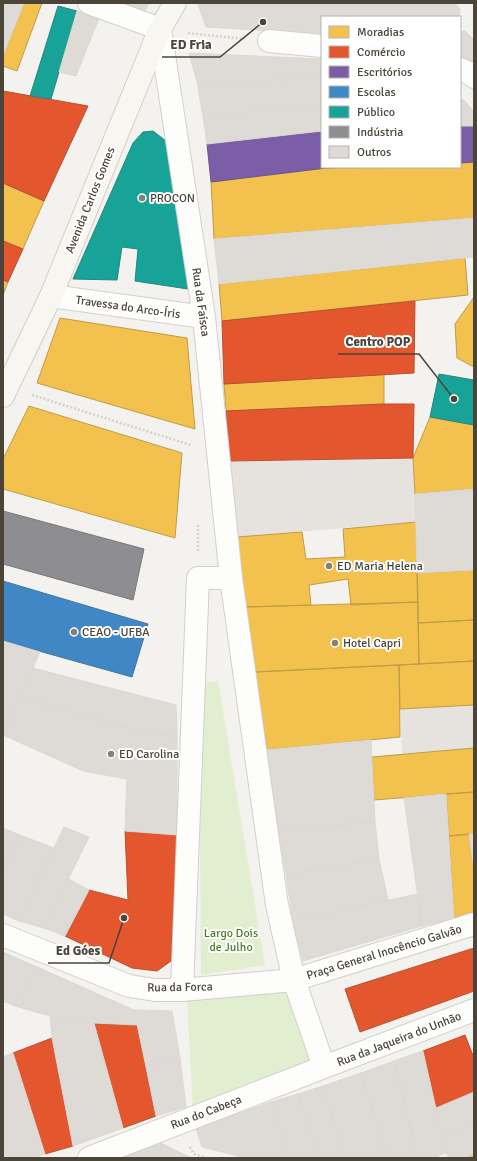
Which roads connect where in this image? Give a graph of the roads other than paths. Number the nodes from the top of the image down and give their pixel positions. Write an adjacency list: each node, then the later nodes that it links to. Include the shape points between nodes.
1 (89, 3): 3 (street)
2 (174, 3): 3 (main road, Avenida Carlos Gomes)
3 (160, 29): 8 (main road, Avenida Carlos Gomes); 9 (street, Rua da Faísca)
4 (269, 41): 5 (street)
5 (321, 46)
6 (461, 69): 7 (street)
7 (474, 77)
8 (51, 296): 9 (street, Travessa do Arco-Íris); 10 (main road, Avenida Carlos Gomes)
9 (204, 317): 11 (street, Rua da Faísca)
10 (5, 392)
11 (231, 578): 14 (street, via 277,905); 15 (street, via 198,578)
12 (474, 924): 14 (street, Praça General Inocêncio Galvão)
13 (3, 935): 15 (street, Rua da Forca, via 129,986 155,990)
14 (294, 980): 15 (street, Rua da Forca); 17 (street)
15 (182, 990)
16 (472, 1018): 17 (street, Rua da Jaqueira do Unhão)
17 (324, 1067): 18 (street, Rua do Cabeça)
18 (89, 1158)

